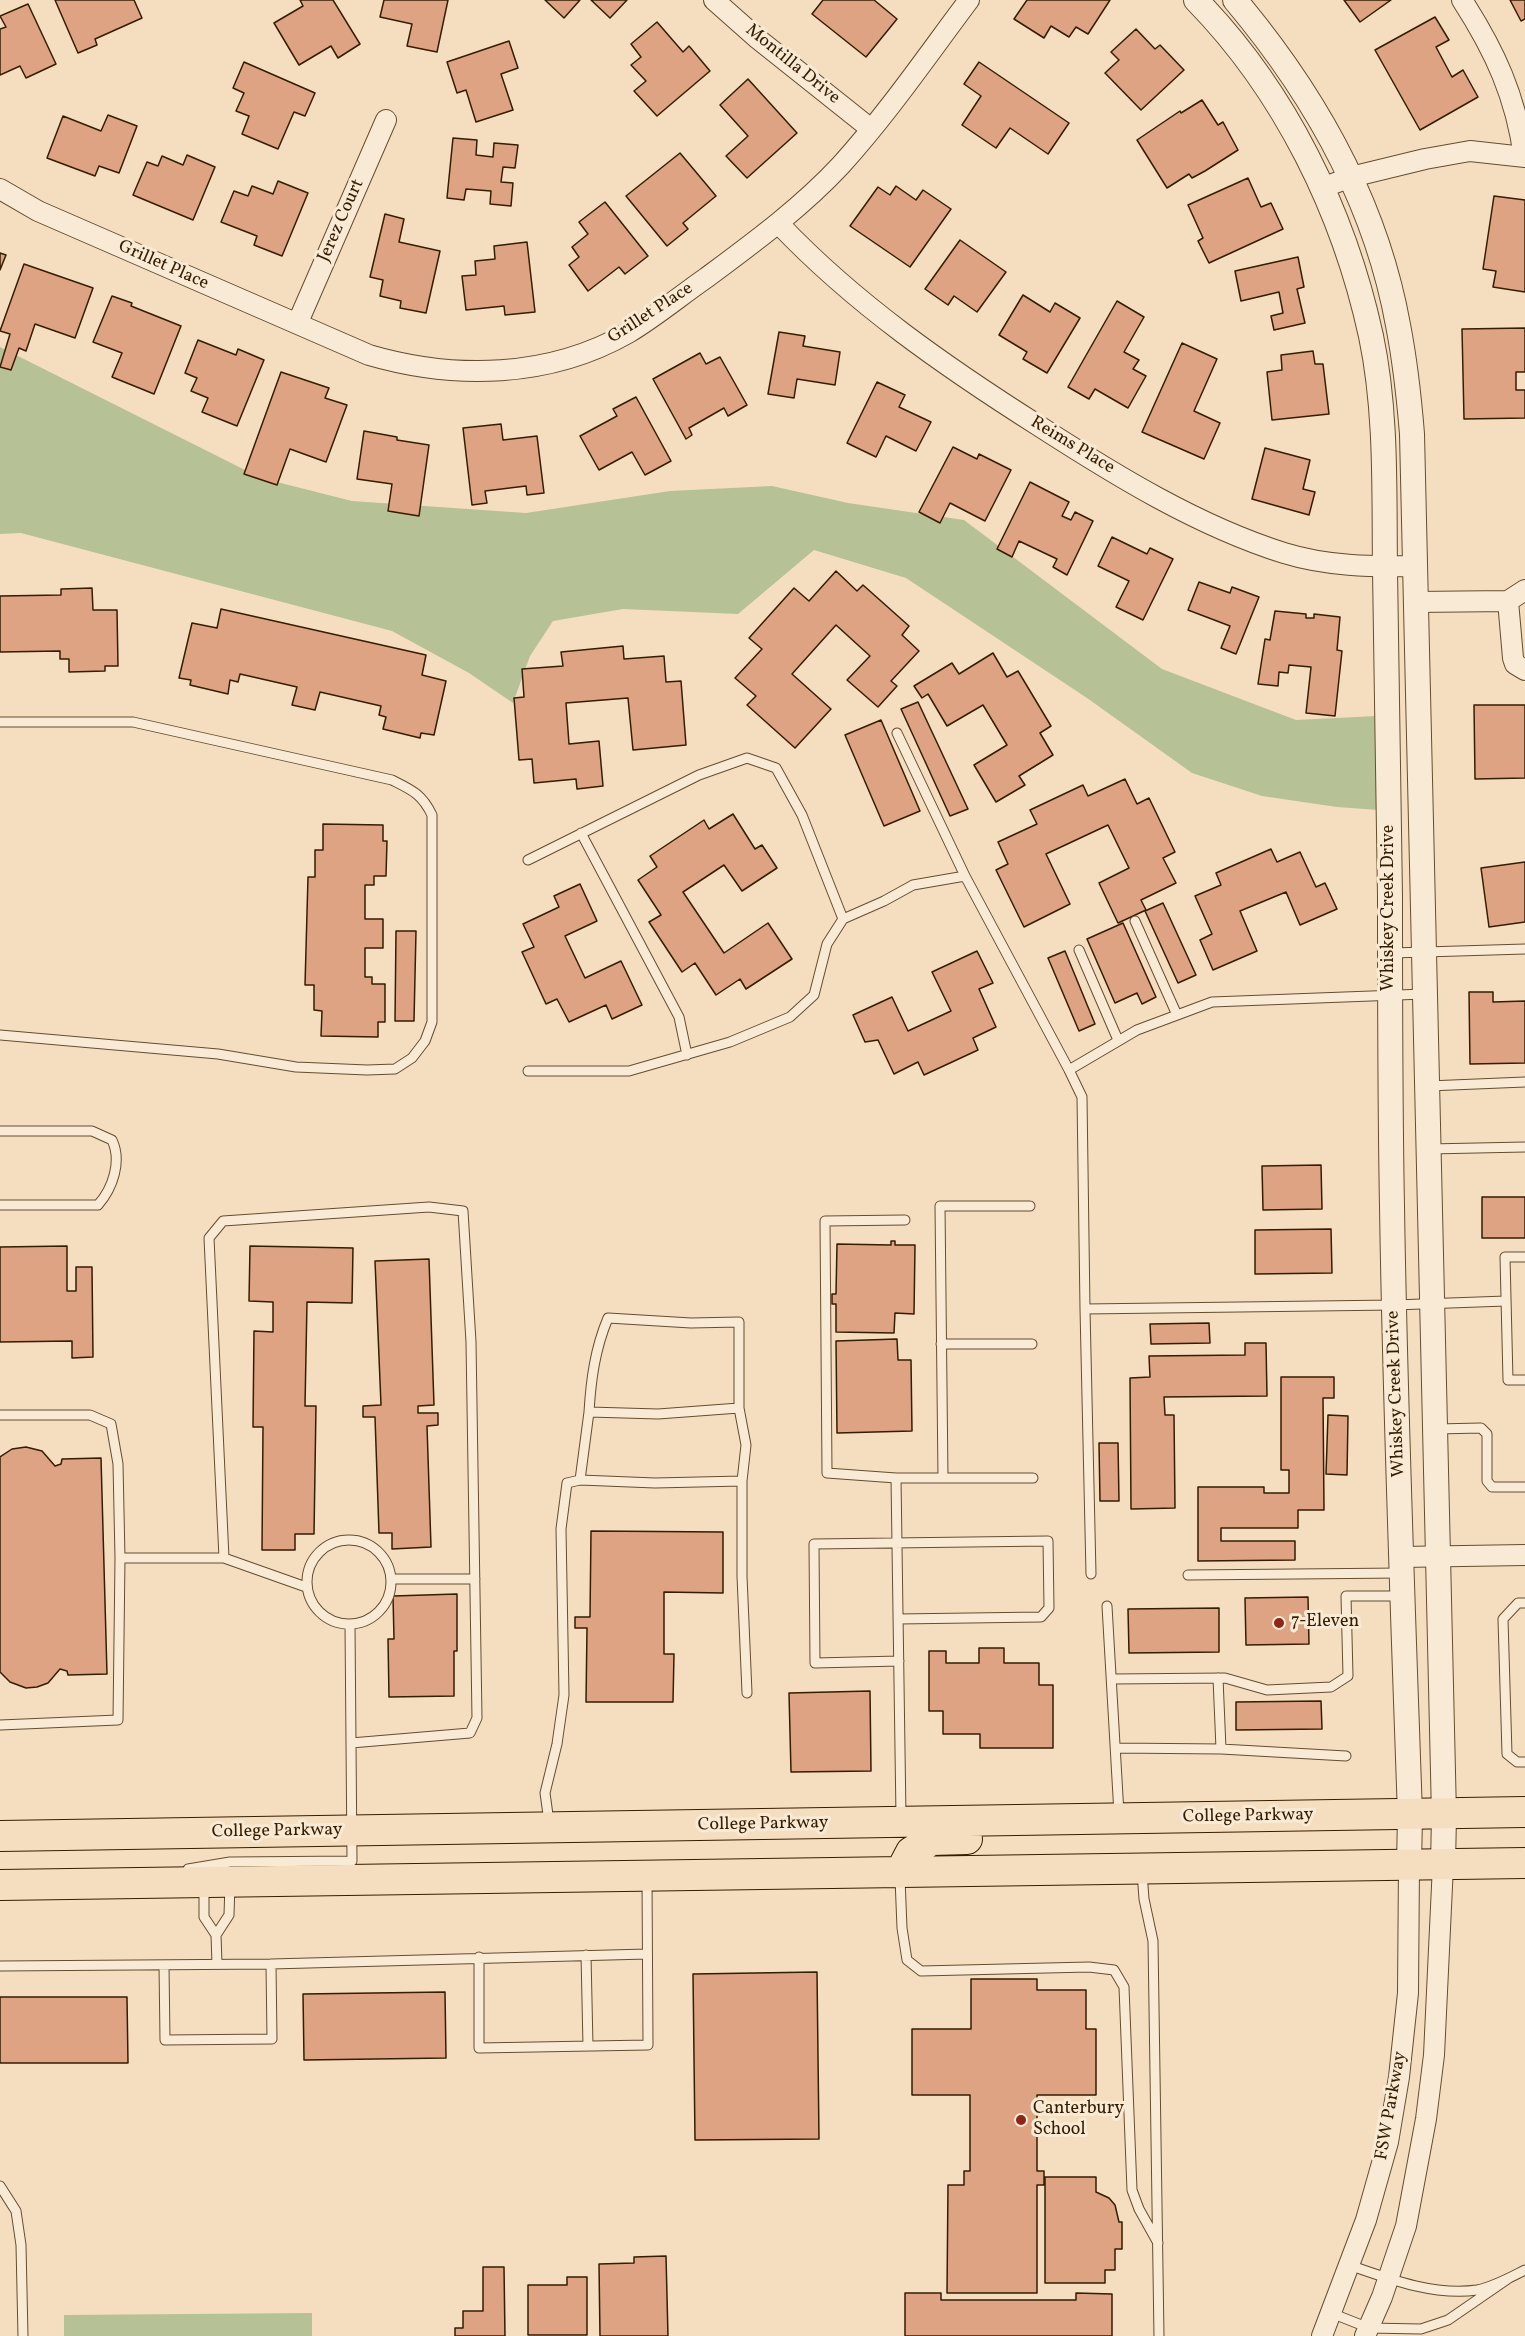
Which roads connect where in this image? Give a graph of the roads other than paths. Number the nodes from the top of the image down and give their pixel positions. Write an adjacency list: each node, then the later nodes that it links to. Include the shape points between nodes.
1 (714, 0): 7 (street, Montilla Drive)
2 (969, 0): 7 (street, Grillet Place)
3 (1196, 0): 10 (street, Whiskey Creek Drive, via 1244,56 1278,106)
4 (1235, 0): 9 (street, Whiskey Creek Drive, via 1297,80)
5 (1462, 0): 8 (street, via 1503,73 1519,123)
6 (386, 120): 13 (street, Jerez Court)
7 (871, 129): 12 (street, Grillet Place, via 840,166)
8 (1524, 157): 9 (street, via 1470,152)
9 (1351, 177): 10 (street); 15 (street, Whiskey Creek Drive, via 1382,262 1402,345 1412,434)
10 (1322, 188): 14 (street, Whiskey Creek Drive, via 1358,282 1371,339 1383,443)
11 (0, 189): 13 (street, Grillet Place, via 38,211)
12 (779, 224): 13 (street, Grillet Place, via 627,333 548,364 479,372 417,367 369,355); 14 (street, Reims Place, via 836,281 917,344 1086,457 1159,498 1285,553 1335,564)
13 (297, 322)
14 (1385, 566): 15 (street, Reims Place); 30 (street, Whiskey Creek Drive)
15 (1414, 566): 18 (street, Whiskey Creek Drive)
16 (1525, 590): 17 (street)
17 (1508, 601): 18 (street); 19 (street, via 1513,658)
18 (1415, 602): 29 (street, Whiskey Creek Drive)
19 (1525, 670)
20 (0, 722): 34 (lane, via 133,722 392,780 425,800 432,815 432,1022 412,1058 395,1069 296,1067 218,1054)
21 (897, 733): 24 (lane)
22 (581, 833): 23 (lane); 25 (lane, via 699,775 747,758 766,764 776,768 802,815); 36 (lane, via 679,1017)
23 (528, 860)
24 (965, 876): 25 (lane, via 914,885); 37 (lane)
25 (843, 919): 36 (lane, via 826,945 814,996 790,1017)
26 (1135, 921): 33 (lane)
27 (1525, 949): 29 (lane)
28 (1079, 950): 35 (lane)
29 (1425, 951): 30 (lane); 31 (street, Whiskey Creek Drive)
30 (1390, 953): 32 (street, Whiskey Creek Drive)
31 (1426, 994): 32 (lane); 40 (street, Whiskey Creek Drive)
32 (1390, 995): 33 (lane, via 1212,1002); 50 (street, Whiskey Creek Drive)
33 (1177, 1015): 35 (lane)
34 (0, 1035)
35 (1119, 1040): 37 (lane)
36 (687, 1055): 38 (lane, via 629,1071)
37 (1069, 1070): 51 (lane, via 1082,1097)
38 (528, 1071)
39 (1525, 1082): 40 (lane)
40 (1428, 1086): 43 (street, Whiskey Creek Drive)
41 (0, 1131): 44 (lane, via 92,1131 112,1140 117,1154 109,1191 98,1205)
42 (1525, 1147): 43 (lane)
43 (1429, 1149): 49 (street, Whiskey Creek Drive)
44 (0, 1205)
45 (1030, 1206): 52 (lane, via 940,1206)
46 (905, 1220): 59 (lane, via 825,1221 827,1473)
47 (1525, 1257): 48 (lane, via 1505,1257)
48 (1506, 1301): 49 (lane); 54 (lane, via 1508,1380)
49 (1432, 1304): 50 (lane); 58 (street, Whiskey Creek Drive)
50 (1394, 1305): 51 (lane); 72 (street, Whiskey Creek Drive)
51 (1085, 1309): 70 (lane)
52 (941, 1344): 53 (lane); 60 (lane)
53 (1032, 1344)
54 (1525, 1380)
55 (739, 1408): 56 (lane, via 658,1414); 56 (lane, via 739,1322 608,1318 591,1377); 63 (lane, via 746,1445)
56 (589, 1412): 62 (lane)
57 (0, 1415): 68 (lane, via 90,1415 111,1424 118,1464)
58 (1434, 1429): 64 (lane, via 1481,1428 1487,1434 1487,1481 1492,1487); 67 (street, Whiskey Creek Drive)
59 (896, 1478): 60 (lane); 65 (lane)
60 (943, 1478): 61 (lane)
61 (1034, 1478)
62 (580, 1480): 63 (lane); 96 (lane, via 567,1483 561,1529 564,1695 545,1793)
63 (742, 1481): 83 (lane)
64 (1525, 1487)
65 (897, 1544): 78 (lane); 78 (lane, via 1048,1541 1049,1608 1041,1617); 80 (lane, via 814,1544 815,1663)
66 (1525, 1555): 67 (street)
67 (1438, 1556): 72 (street); 92 (street, Whiskey Creek Drive)
68 (120, 1558): 69 (lane); 84 (lane, via 118,1720)
69 (224, 1558): 73 (lane, via 209,1238 223,1221 429,1207 463,1211 471,1342); 75 (lane)
70 (1091, 1574)
71 (1188, 1575): 72 (lane)
72 (1402, 1576): 81 (lane, via 1346,1596 1348,1676 1331,1687 1267,1690); 91 (street, Whiskey Creek Drive)
73 (475, 1579): 74 (lane); 85 (lane, via 477,1718 470,1732)
74 (392, 1580): 75 (lane, via 382,1554 358,1540 345,1540 320,1550 307,1574); 79 (lane, via 390,1593 375,1615)
75 (306, 1587): 79 (lane, via 313,1604 326,1618)
76 (1525, 1603): 89 (lane, via 1518,1603 1503,1619 1507,1754 1517,1762)
77 (1107, 1606): 82 (lane)
78 (898, 1619): 80 (lane)
79 (350, 1624): 85 (lane)
80 (899, 1661): 95 (lane)
81 (1218, 1678): 82 (lane); 87 (lane)
82 (1112, 1679): 86 (lane)
83 (747, 1693)
84 (0, 1725)
85 (351, 1743): 97 (lane)
86 (1116, 1748): 87 (lane); 93 (lane)
87 (1221, 1749): 88 (lane)
88 (1346, 1756)
89 (1525, 1762)
90 (1525, 1812): 92 (main road, College Parkway)
91 (1410, 1815): 92 (main road, College Parkway); 93 (main road, College Parkway); 101 (street, Whiskey Creek Drive)
92 (1444, 1815): 100 (street, Whiskey Creek Drive)
93 (1120, 1819): 94 (main road, College Parkway)
94 (1087, 1820): 95 (main road, College Parkway); 103 (main road, via 1036,1838 932,1840 911,1852)
95 (901, 1822): 96 (main road, College Parkway)
96 (550, 1828): 97 (main road, College Parkway)
97 (352, 1831): 98 (main road, College Parkway); 106 (lane, via 352,1861 230,1862)
98 (0, 1836)
99 (1525, 1863): 100 (main road)
100 (1443, 1864): 101 (main road); 121 (street, FSW Parkway, via 1433,2066 1406,2226)
101 (1410, 1865): 102 (main road); 119 (street, FSW Parkway, via 1408,1993 1399,2077 1388,2142)
102 (1142, 1870): 103 (main road); 118 (lane, via 1154,1941)
103 (900, 1873): 104 (main road); 118 (lane, via 907,1960 921,1971 1089,1967 1114,1970 1124,1987 1132,2190)
104 (646, 1876): 105 (main road); 109 (lane)
105 (217, 1883): 106 (main road); 108 (lane, via 204,1917); 108 (lane, via 230,1915)
106 (106, 1884): 107 (main road)
107 (0, 1886)
108 (216, 1935): 112 (lane)
109 (647, 1954): 110 (lane); 116 (lane, via 648,2045)
110 (586, 1955): 111 (lane); 116 (lane)
111 (479, 1957): 113 (lane); 116 (lane, via 479,2048)
112 (217, 1964): 113 (lane); 114 (lane)
113 (271, 1964): 114 (lane, via 272,2039 165,2040)
114 (164, 1965): 115 (lane)
115 (0, 1966)
116 (588, 2046)
117 (0, 2186): 125 (lane, via 16,2211 21,2245)
118 (1158, 2243): 126 (lane)
119 (1349, 2265): 121 (lane); 123 (street, FSW Parkway)
120 (1525, 2270): 122 (lane)
121 (1388, 2278): 122 (lane, via 1446,2291 1479,2289); 124 (street, FSW Parkway)
122 (1509, 2278): 124 (lane, via 1448,2320 1421,2329)
123 (1331, 2313): 124 (lane); 127 (street, FSW Parkway)
124 (1367, 2332)
125 (22, 2336)
126 (1159, 2336)
127 (1322, 2336)

